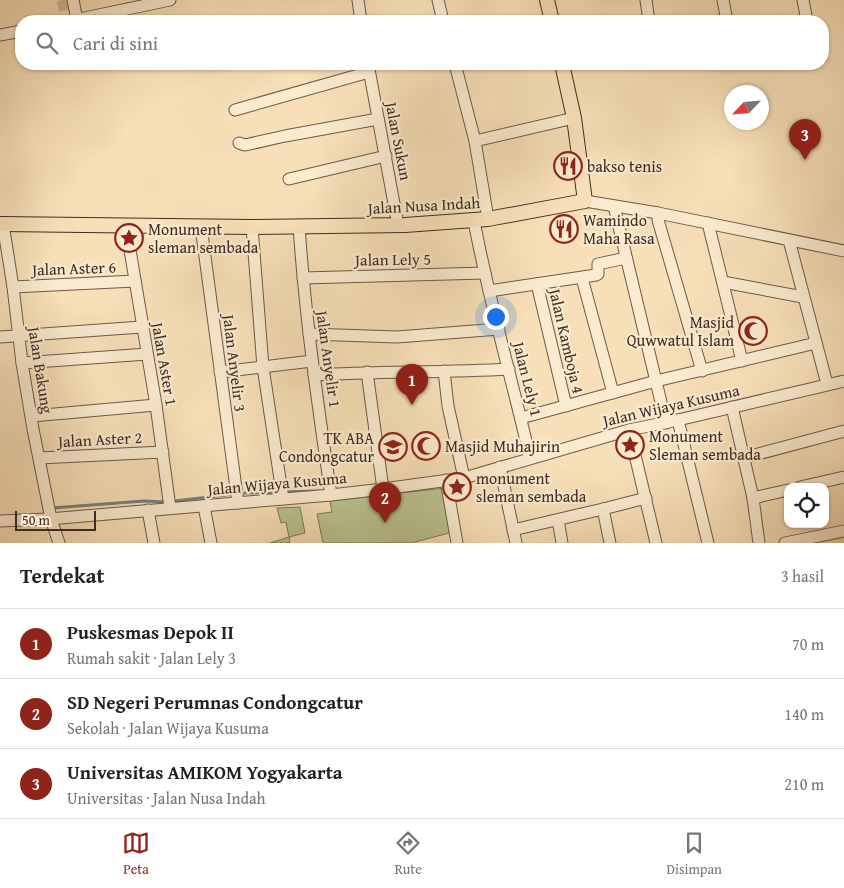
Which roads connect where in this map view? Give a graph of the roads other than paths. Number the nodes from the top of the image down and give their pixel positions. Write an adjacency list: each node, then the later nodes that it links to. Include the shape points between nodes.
1 (73, 0): 9 (street)
2 (165, 0): 10 (street)
3 (358, 0): 11 (street)
4 (438, 0): 12 (street)
5 (547, 0): 13 (main road)
6 (646, 0): 14 (street)
7 (724, 0): 15 (street)
8 (803, 0): 16 (street)
9 (74, 15)
10 (97, 15)
11 (360, 15)
12 (442, 15)
13 (551, 15)
14 (648, 15)
15 (726, 15)
16 (806, 15)
17 (15, 32): 18 (street)
18 (0, 35)
19 (362, 70): 23 (street)
20 (368, 70): 25 (street, Jalan Sukun)
21 (457, 70): 26 (street, Jalan Lely 1)
22 (563, 70): 24 (main road)
23 (235, 110)
24 (574, 118): 26 (street); 30 (main road)
25 (378, 119): 27 (street, via 245,145); 28 (street, Jalan Sukun)
26 (475, 140): 33 (street, Jalan Lely 1)
27 (239, 143)
28 (386, 156): 29 (street); 36 (street, Jalan Sukun)
29 (289, 179)
30 (586, 201): 31 (street, Jalan Nusa Indah); 33 (main road, Jalan Nusa Indah)
31 (614, 206): 32 (street, Jalan Nusa Indah); 43 (street)
32 (658, 213): 34 (street, Jalan Nusa Indah); 65 (street)
33 (481, 220): 36 (main road, Jalan Nusa Indah); 44 (street, Jalan Lely 1)
34 (708, 223): 41 (street, Jalan Nusa Indah); 48 (street)
35 (2, 224): 37 (main road, Jalan Nusa Indah); 50 (street, Jalan Bakung)
36 (398, 225): 38 (main road, Jalan Nusa Indah)
37 (126, 226): 39 (main road, Jalan Nusa Indah); 47 (street, Jalan Aster 1)
38 (299, 226): 40 (main road, Jalan Nusa Indah); 45 (street, Jalan Anyelir 1)
39 (204, 227): 40 (main road, Jalan Nusa Indah); 67 (street, Jalan Anyelir 3, via 202,234)
40 (252, 227): 63 (street)
41 (789, 240): 42 (street, Jalan Nusa Indah); 52 (street)
42 (844, 252)
43 (626, 258): 46 (street, via 598,264 597,275); 71 (street)
44 (485, 273): 45 (street, Jalan Lely 5); 51 (street, Jalan Lely 1)
45 (303, 278): 55 (street, Jalan Anyelir 1)
46 (582, 278): 49 (street); 73 (street)
47 (136, 281): 50 (street, Jalan Aster 6); 53 (street, Jalan Aster 1)
48 (723, 282): 52 (street); 61 (street)
49 (537, 284): 51 (street); 75 (street, Jalan Kamboja 4)
50 (13, 287): 56 (street, Jalan Bakung)
51 (489, 291): 54 (street, Jalan Lely 1)
52 (803, 297): 58 (street)
53 (142, 326): 56 (street); 59 (street, Jalan Aster 1)
54 (499, 330): 55 (street, via 397,337); 64 (street, Jalan Lely 1)
55 (309, 334): 60 (street, Jalan Anyelir 1)
56 (19, 335): 57 (street); 62 (street, Jalan Bakung)
57 (0, 337)
58 (816, 343): 61 (street); 72 (street)
59 (147, 354): 62 (street); 74 (street, Jalan Aster 1)
60 (312, 361): 63 (street); 69 (street, Jalan Anyelir 1)
61 (742, 361): 65 (street)
62 (22, 364): 77 (street, Jalan Bakung)
63 (263, 367): 67 (street); 94 (street)
64 (510, 369): 66 (street); 78 (street, Jalan Lely 1)
65 (702, 370): 71 (street)
66 (444, 371): 68 (street); 89 (street)
67 (220, 372): 96 (street, Jalan Anyelir 3)
68 (367, 372): 69 (street); 92 (street)
69 (314, 375): 95 (street, Jalan Anyelir 1)
70 (844, 380): 72 (street, Jalan Wijaya Kusuma)
71 (656, 381): 73 (street); 80 (street)
72 (827, 384): 76 (street, Jalan Wijaya Kusuma)
73 (613, 393): 75 (street)
74 (156, 405): 77 (street); 83 (street, Jalan Aster 1)
75 (566, 406): 78 (street)
76 (732, 408): 79 (street, Jalan Wijaya Kusuma); 86 (street)
77 (32, 416): 84 (street, Jalan Bakung)
78 (521, 418): 85 (street, Jalan Lely 1)
79 (678, 420): 80 (street, Jalan Wijaya Kusuma); 117 (street)
80 (666, 422): 81 (street, Jalan Wijaya Kusuma)
81 (629, 430): 85 (street, Jalan Wijaya Kusuma); 97 (street)
82 (844, 431): 86 (street)
83 (163, 452): 84 (street, Jalan Aster 2); 99 (street, Jalan Aster 1)
84 (39, 458): 103 (street, Jalan Bakung)
85 (530, 458): 87 (street, Jalan Wijaya Kusuma)
86 (743, 458): 98 (street)
87 (500, 467): 89 (street, Jalan Wijaya Kusuma); 106 (street)
88 (844, 477): 91 (street)
89 (464, 478): 90 (street, Jalan Wijaya Kusuma)
90 (446, 480): 92 (street, Jalan Wijaya Kusuma); 112 (street)
91 (818, 483)
92 (383, 490): 95 (street, Jalan Wijaya Kusuma)
93 (784, 491): 98 (street)
94 (282, 495): 95 (street, Jalan Wijaya Kusuma); 96 (street, Jalan Wijaya Kusuma)
95 (331, 495)
96 (237, 498): 100 (street, Jalan Wijaya Kusuma)
97 (646, 498): 101 (street); 116 (street)
98 (753, 498): 118 (street)
99 (170, 504): 100 (street, Jalan Wijaya Kusuma); 102 (street, Jalan Wijaya Kusuma)
100 (204, 506): 111 (street)
101 (603, 509): 104 (street); 115 (street)
102 (148, 510): 103 (street, Jalan Wijaya Kusuma); 110 (street)
103 (51, 519): 105 (street, Jalan Wijaya Kusuma); 109 (street, Jalan Bakung)
104 (558, 520): 106 (street); 114 (street)
105 (0, 521)
106 (513, 530): 113 (street)
107 (844, 531): 108 (street)
108 (807, 540): 119 (street)
109 (58, 543)
110 (154, 543)
111 (211, 543)
112 (457, 543)
113 (516, 543)
114 (562, 543)
115 (610, 543)
116 (656, 543)
117 (708, 543)
118 (759, 543)
119 (785, 543)

